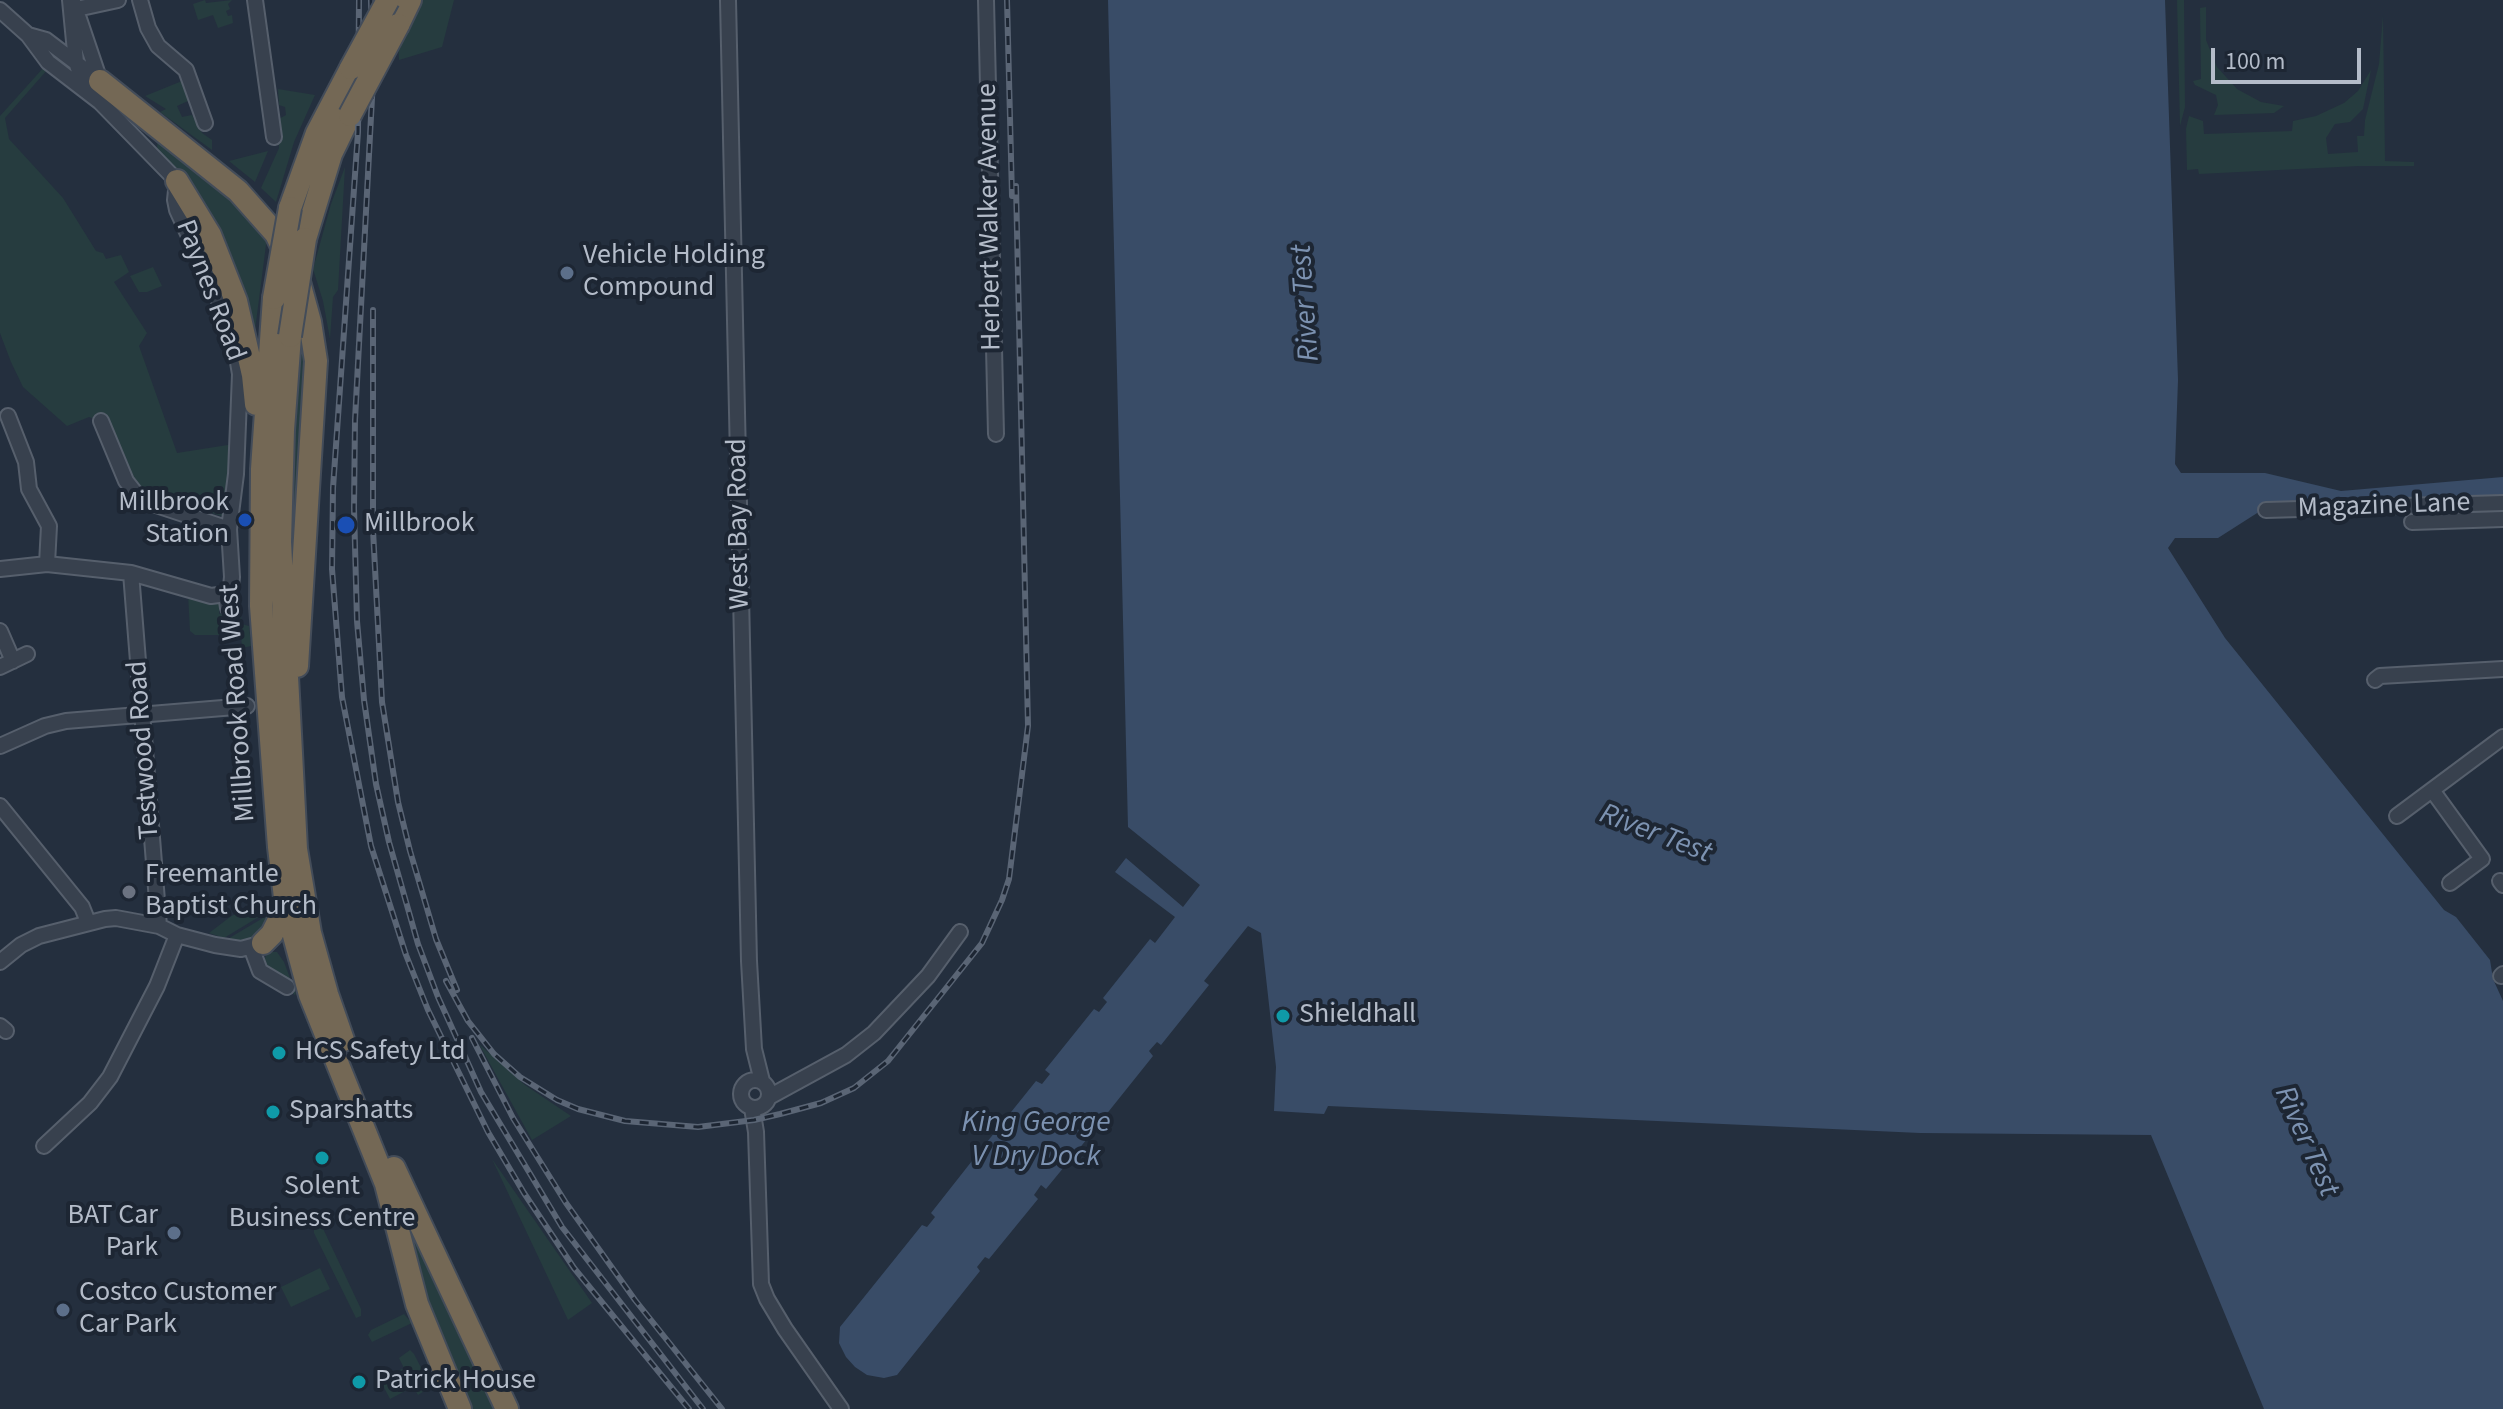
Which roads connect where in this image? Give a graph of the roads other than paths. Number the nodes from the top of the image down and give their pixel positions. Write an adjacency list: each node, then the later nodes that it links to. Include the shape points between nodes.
1 (118, 0): 8 (street)
2 (140, 0): 15 (street, via 158,46 186,70 193,107)
3 (255, 0): 16 (street, via 276,112)
4 (388, 0): 21 (highway, Millbrook Road West, bridge, via 317,133 290,208 274,298)
5 (410, 0): 38 (highway, Millbrook Road West, bridge, via 331,154 305,239 283,430 280,542)
6 (728, 0): 52 (street, West Bay Road, via 749,945)
7 (986, 0): 20 (street, Herbert Walker Avenue)
8 (72, 5): 10 (street); 14 (street)
9 (0, 10): 11 (street, Paynes Road)
10 (74, 34): 12 (street); 13 (street)
11 (28, 35): 12 (street, Paynes Road); 14 (street, Paynes Road, via 69,80)
12 (53, 45): 13 (street, Paynes Road)
13 (76, 62): 14 (street, Paynes Road)
14 (92, 85): 17 (street, Paynes Road); 38 (highway, via 218,173 254,208 285,250 307,307 316,361 315,402)
15 (205, 123)
16 (274, 137)
17 (176, 191): 21 (highway, via 210,235 236,301 253,375); 26 (street, Paynes Road, via 235,345 240,374)
18 (8, 416): 27 (street, via 28,469 29,489 49,526)
19 (101, 421): 26 (street, via 126,481 141,500)
20 (996, 434)
21 (262, 469): 43 (highway, Millbrook Road West, via 262,631)
22 (2503, 503): 23 (street, Magazine Lane)
23 (2266, 510)
24 (2503, 519): 25 (street)
25 (2412, 522)
26 (229, 529): 29 (street, Paynes Road, via 232,577 227,601)
27 (47, 564): 28 (street); 29 (street)
28 (0, 569)
29 (131, 573): 35 (street, Testwood Road)
30 (0, 631): 31 (street)
31 (13, 661)
32 (2503, 669): 33 (street)
33 (2375, 680)
34 (247, 706): 35 (street)
35 (142, 715): 37 (street, via 66,721); 45 (street, Testwood Road)
36 (2503, 737): 39 (street)
37 (0, 746)
38 (290, 750): 56 (highway, Millbrook Road West, via 296,849 327,994 405,1194)
39 (2432, 790): 41 (street); 42 (street, via 2482,859)
40 (0, 806): 44 (street, via 82,907)
41 (2397, 816)
42 (2450, 883)
43 (286, 906): 48 (highway, via 272,934); 49 (highway, Millbrook Road West)
44 (88, 922): 45 (street, via 116,918); 50 (street, via 39,936)
45 (159, 926): 47 (street)
46 (960, 932): 52 (street, via 928,976 846,1055 794,1082)
47 (177, 935): 48 (street, via 241,949); 54 (street, via 110,1077)
48 (257, 945): 49 (highway, via 282,946); 51 (street, via 260,971)
49 (299, 957): 55 (highway, Millbrook Road West, via 386,1184 421,1314)
50 (1, 958)
51 (287, 987)
52 (761, 1086): 53 (street, via 764,1105); 53 (street, via 741,1094)
53 (752, 1108): 57 (street, via 761,1284 785,1329)
54 (44, 1146)
55 (460, 1409)
56 (507, 1409)
57 (841, 1409)

